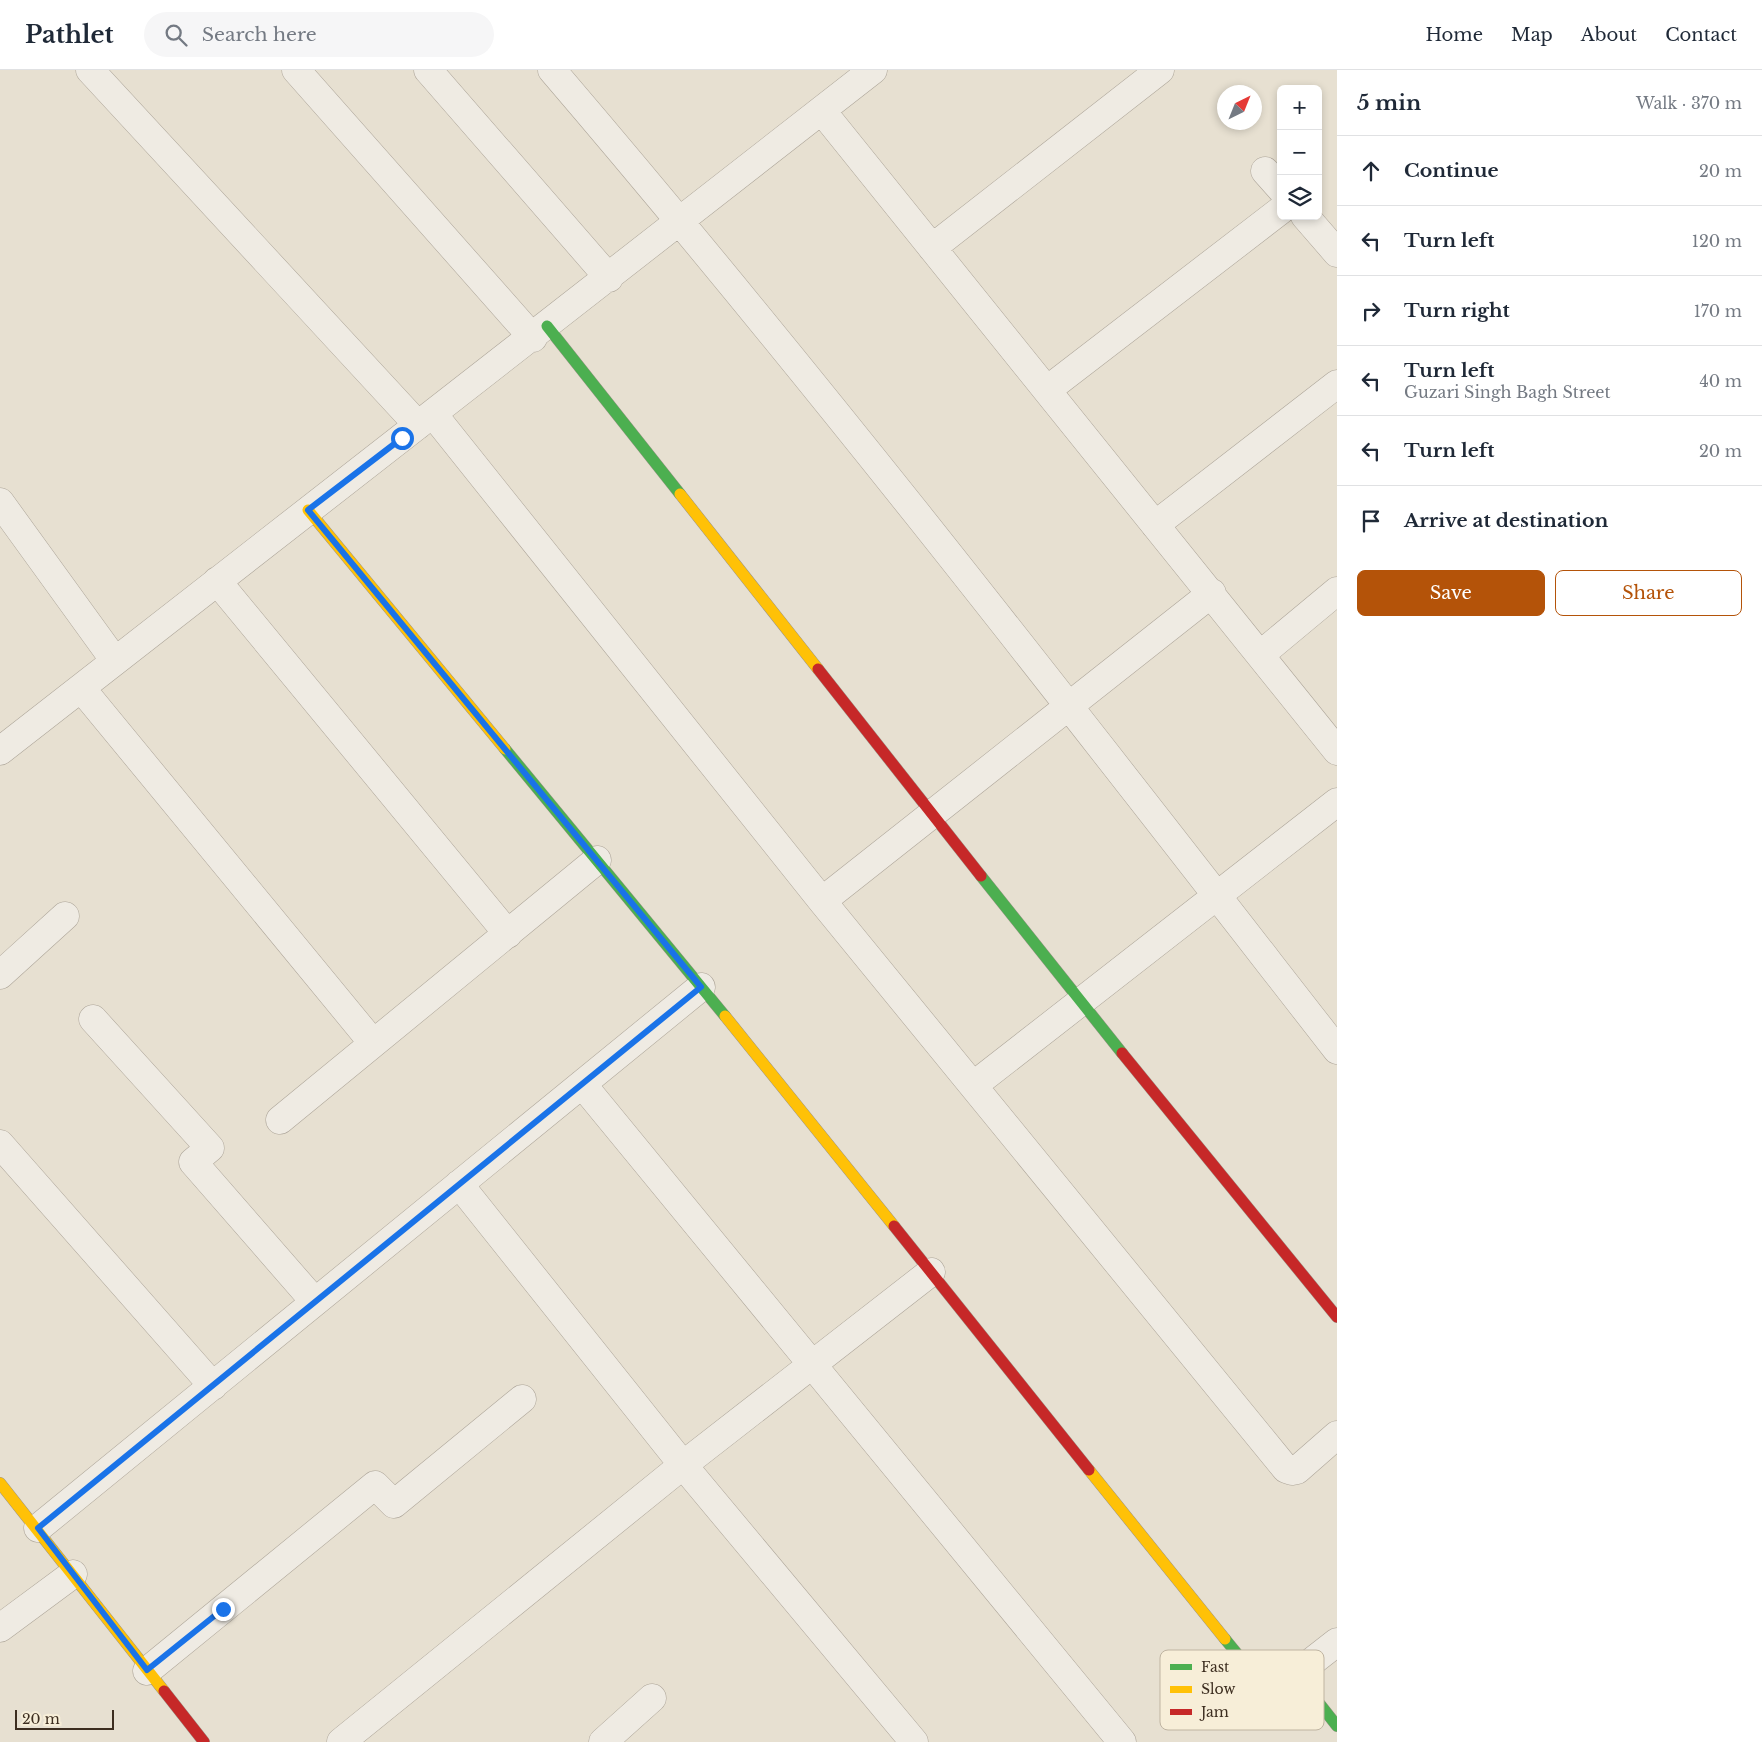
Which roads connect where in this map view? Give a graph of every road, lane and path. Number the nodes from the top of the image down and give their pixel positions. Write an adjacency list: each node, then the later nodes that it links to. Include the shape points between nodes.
1 (90, 70): 17 (street)
2 (296, 70): 14 (street)
3 (428, 70): 13 (street)
4 (552, 70): 10 (street)
5 (1160, 70): 11 (street)
6 (865, 73): 7 (street)
7 (822, 111): 10 (street); 11 (street)
8 (1277, 213): 16 (street)
9 (1308, 220): 12 (street)
10 (681, 221): 13 (street); 27 (street)
11 (932, 248): 16 (street)
12 (1337, 253)
13 (609, 278): 14 (street)
14 (540, 332): 17 (street); 31 (street)
15 (1337, 384): 20 (street)
16 (1047, 390): 20 (street)
17 (426, 420): 18 (street); 34 (street)
18 (308, 510): 21 (street); 32 (street)
19 (5, 519): 25 (street)
20 (1155, 525): 23 (street)
21 (217, 582): 25 (street); 36 (street)
22 (1337, 591): 24 (street)
23 (1212, 593): 24 (street); 27 (street)
24 (1260, 655): 29 (street)
25 (115, 661): 26 (street)
26 (81, 688): 28 (street); 41 (street)
27 (1068, 706): 31 (street); 33 (street)
28 (0, 751)
29 (1337, 751)
30 (1337, 802): 33 (street)
31 (933, 814): 34 (street); 39 (street)
32 (597, 860): 36 (street); 38 (street)
33 (1217, 896): 39 (street); 42 (street)
34 (822, 901): 44 (street)
35 (65, 916): 37 (street)
36 (508, 934): 41 (street)
37 (0, 975)
38 (701, 987): 43 (street); 48 (street)
39 (1081, 1002): 44 (street); 50 (street)
40 (93, 1019): 49 (street, via 210,1148 193,1162)
41 (373, 1043): 45 (street)
42 (1337, 1050)
43 (582, 1084): 47 (street); 51 (street)
44 (974, 1085): 54 (street, via 1286,1469 1297,1470)
45 (280, 1120)
46 (0, 1144): 52 (street)
47 (459, 1184): 49 (street); 55 (street)
48 (931, 1272): 51 (street); 61 (street)
49 (315, 1302): 52 (street)
50 (1337, 1317)
51 (813, 1364): 55 (street); 71 (street)
52 (213, 1386): 57 (street)
53 (522, 1399): 63 (street, via 394,1504 375,1485)
54 (1337, 1436)
55 (683, 1465): 68 (street); 70 (street)
56 (0, 1483): 57 (street)
57 (38, 1528): 58 (street)
58 (73, 1574): 59 (street); 63 (street)
59 (0, 1628)
60 (1337, 1642): 62 (street)
61 (1235, 1650)
62 (1324, 1652)
63 (147, 1670): 67 (street)
64 (652, 1698): 69 (street)
65 (1324, 1710): 66 (street)
66 (1337, 1726)
67 (204, 1742)
68 (341, 1742)
69 (603, 1742)
70 (914, 1742)
71 (1122, 1742)

